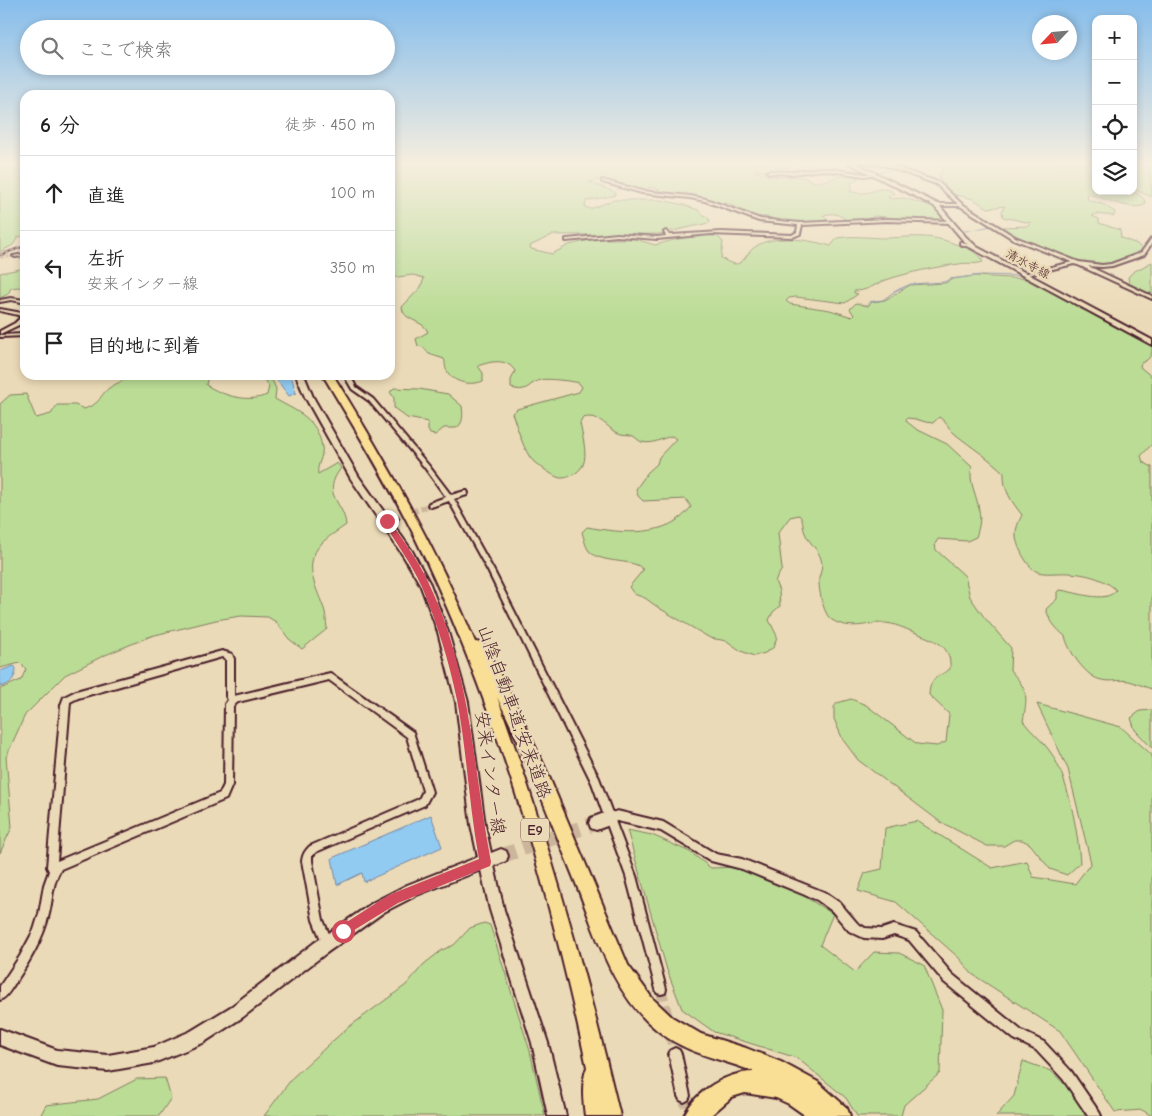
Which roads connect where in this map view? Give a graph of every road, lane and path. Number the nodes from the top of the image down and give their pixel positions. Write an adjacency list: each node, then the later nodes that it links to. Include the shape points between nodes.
1 (746, 215): 5 (street, via 759,220)
2 (945, 215): 4 (main road, 清水寺線)
3 (976, 215): 14 (street, via 1014,238)
4 (951, 222): 5 (street, via 887,220); 11 (main road, 清水寺線)
5 (800, 224): 7 (street, via 799,234 793,236 726,232)
6 (666, 232): 7 (street)
7 (673, 237): 8 (street, via 617,235)
8 (568, 240)
9 (1152, 240): 14 (street, via 1143,254 1112,265)
10 (961, 243): 11 (street)
11 (975, 248): 15 (main road, 清水寺線)
12 (15, 256): 13 (street)
13 (20, 256)
14 (1080, 264): 15 (street); 16 (street)
15 (1025, 275): 24 (main road, 清水寺線)
16 (1152, 298)
17 (20, 300): 18 (street)
18 (0, 301)
19 (0, 310): 20 (street)
20 (20, 314)
21 (20, 321): 22 (street)
22 (0, 335): 23 (street)
23 (20, 335)
24 (1152, 343)
25 (302, 380): 36 (main road, 安来インター線, via 355,479 391,520 425,584 462,702)
26 (331, 380): 31 (highway, 山陰自動車道;安来道路 / E9)
27 (350, 380): 29 (street, via 354,388 371,400)
28 (465, 493): 29 (street)
29 (450, 498): 30 (street); 33 (street, via 491,571 596,781)
30 (431, 505)
31 (429, 554): 43 (highway, 山陰自動車道;安来道路 / E9, via 472,651 518,776 543,855); 50 (highway, via 508,704 542,778 621,972 645,1005 665,1024 697,1043 781,1072 811,1089)
32 (232, 702): 37 (street, via 229,704 228,784 222,796 58,866); 37 (street, via 230,659 222,654 67,700); 38 (street, via 330,676 410,735 427,797 308,854 318,920)
33 (610, 818): 34 (main road); 39 (street, via 631,876); 51 (street, via 617,816 663,827 714,858 742,864 820,896 864,933 882,934 894,930 912,936 948,978 1018,1035 1040,1046 1067,1075)
34 (596, 823)
35 (501, 856): 36 (main road)
36 (486, 862): 38 (main road, via 394,899); 45 (main road, 安来インター線, via 497,910 540,1044)
37 (54, 871): 40 (street, via 43,920 34,941)
38 (328, 943): 41 (main road, via 237,1016 177,1050 148,1060 119,1067 78,1066 60,1062)
39 (660, 989)
40 (0, 995)
41 (0, 1037)
42 (675, 1054): 44 (street)
43 (596, 1062): 46 (highway, via 593,1098); 47 (highway, 山陰自動車道;安来道路 / E9)
44 (684, 1096)
45 (557, 1116)
46 (596, 1116)
47 (608, 1116)
48 (695, 1116): 49 (highway, via 720,1092 744,1082 781,1088)
49 (821, 1116)
50 (838, 1116)
51 (1095, 1116)

